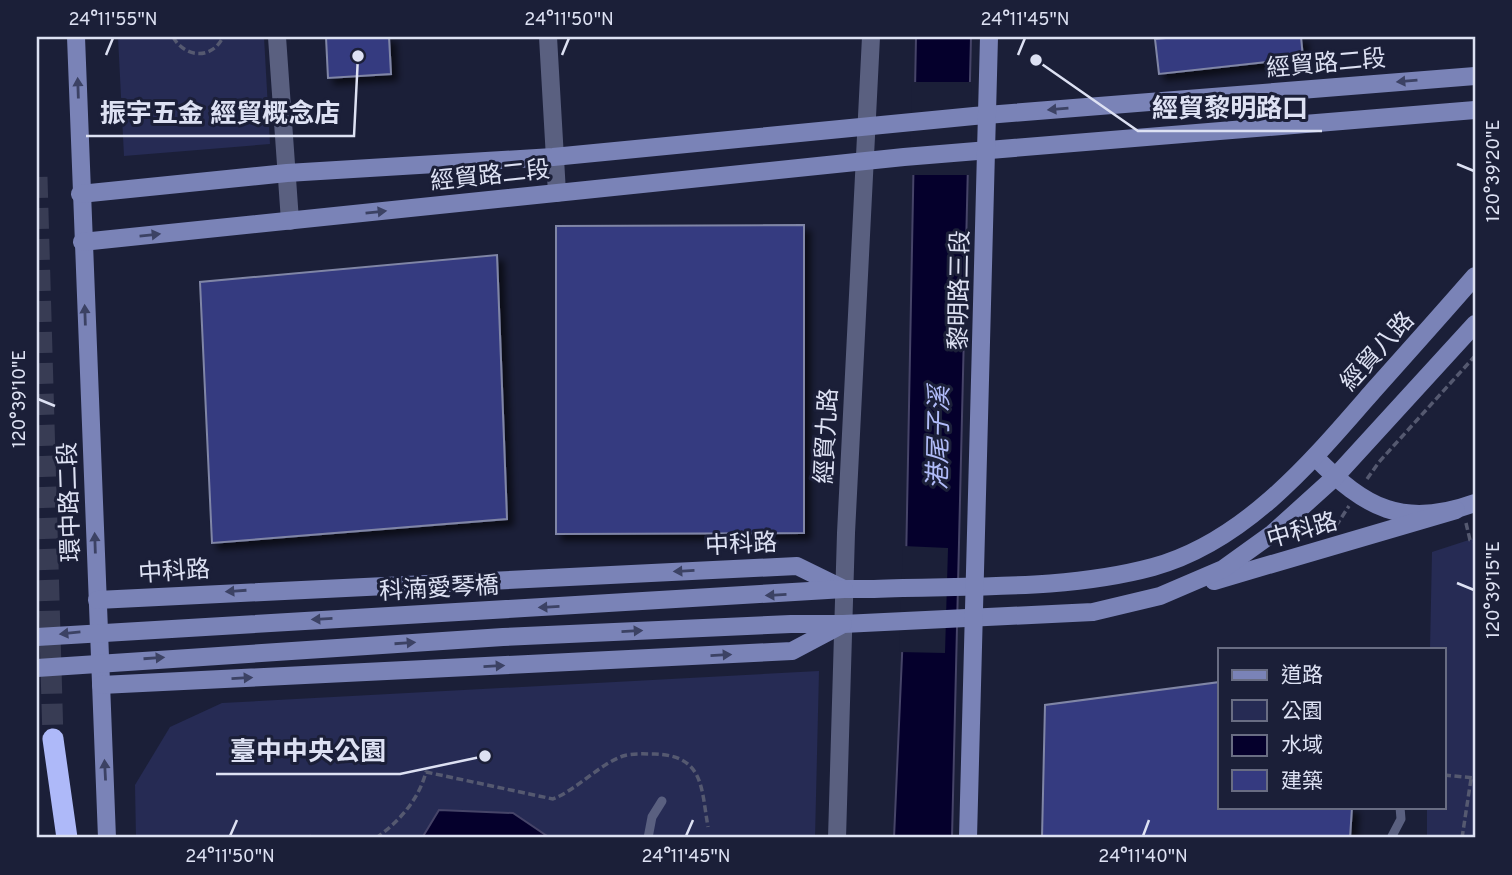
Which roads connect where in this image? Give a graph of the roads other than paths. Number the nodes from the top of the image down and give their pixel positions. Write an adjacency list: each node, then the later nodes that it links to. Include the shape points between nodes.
1 (76, 37): 15 (street, 環中路二段, one-way to 1)
2 (277, 37): 13 (street)
3 (548, 37): 11 (street)
4 (871, 37): 9 (street, 經貿九路)
5 (989, 37): 8 (street, 黎明路三段)
6 (1475, 76): 8 (street, 經貿路二段, one-way to 8)
7 (1475, 110): 10 (street)
8 (979, 116): 9 (street, 經貿路二段); 10 (street, 黎明路三段)
9 (866, 127): 11 (street, 經貿路二段); 12 (street, 經貿九路)
10 (980, 150): 12 (street, 經貿路二段); 24 (street, 黎明路三段, via 984,300)
11 (553, 157): 13 (street, 經貿路二段); 14 (street)
12 (863, 161): 14 (street, 經貿路二段); 25 (street, 經貿九路)
13 (287, 173): 15 (street, 經貿路二段); 16 (street)
14 (557, 193): 16 (street, 經貿路二段, one-way to 14)
15 (80, 194): 17 (street, 環中路二段)
16 (290, 221): 17 (street, 經貿路二段, one-way to 16)
17 (82, 242): 27 (street, 環中路二段, one-way to 17)
18 (1475, 276): 20 (street, 經貿八路)
19 (1475, 324): 21 (street)
20 (1315, 457): 21 (street, 中科路); 24 (street, 中科路, via 1270,499 1212,542 1155,566 1090,580)
21 (1335, 477): 23 (street, 中科路, via 1356,496 1384,509); 26 (street, 中科路, via 1273,533 1223,569)
22 (1475, 503): 23 (street, 中科路)
23 (1460, 516): 26 (street, 中科路)
24 (975, 585): 25 (street, 中科路); 28 (street, 黎明路三段)
25 (844, 589): 27 (street, 中科路, one-way to 27, via 797,566); 29 (street, 經貿九路); 30 (street, 科湳愛琴橋, one-way to 30, bridge)
26 (1160, 596): 28 (street, 中科路, via 1093,612)
27 (97, 600): 32 (street, 環中路二段)
28 (974, 620): 29 (street, 中科路); 40 (street, 黎明路三段)
29 (843, 624): 31 (street, one-way to 29, bridge, via 503,637); 32 (street, 中科路, one-way to 29, via 792,651); 39 (street, 經貿九路)
30 (37, 637)
31 (37, 668)
32 (101, 685): 37 (street, 環中路二段, one-way to 32)
33 (662, 801): 38 (lane, via 652,817)
34 (1400, 808): 41 (lane, via 1401,819)
35 (56, 838): 36 (highway, via 52,739)
36 (67, 838)
37 (107, 838)
38 (648, 838)
39 (837, 838)
40 (968, 838)
41 (1391, 838)

